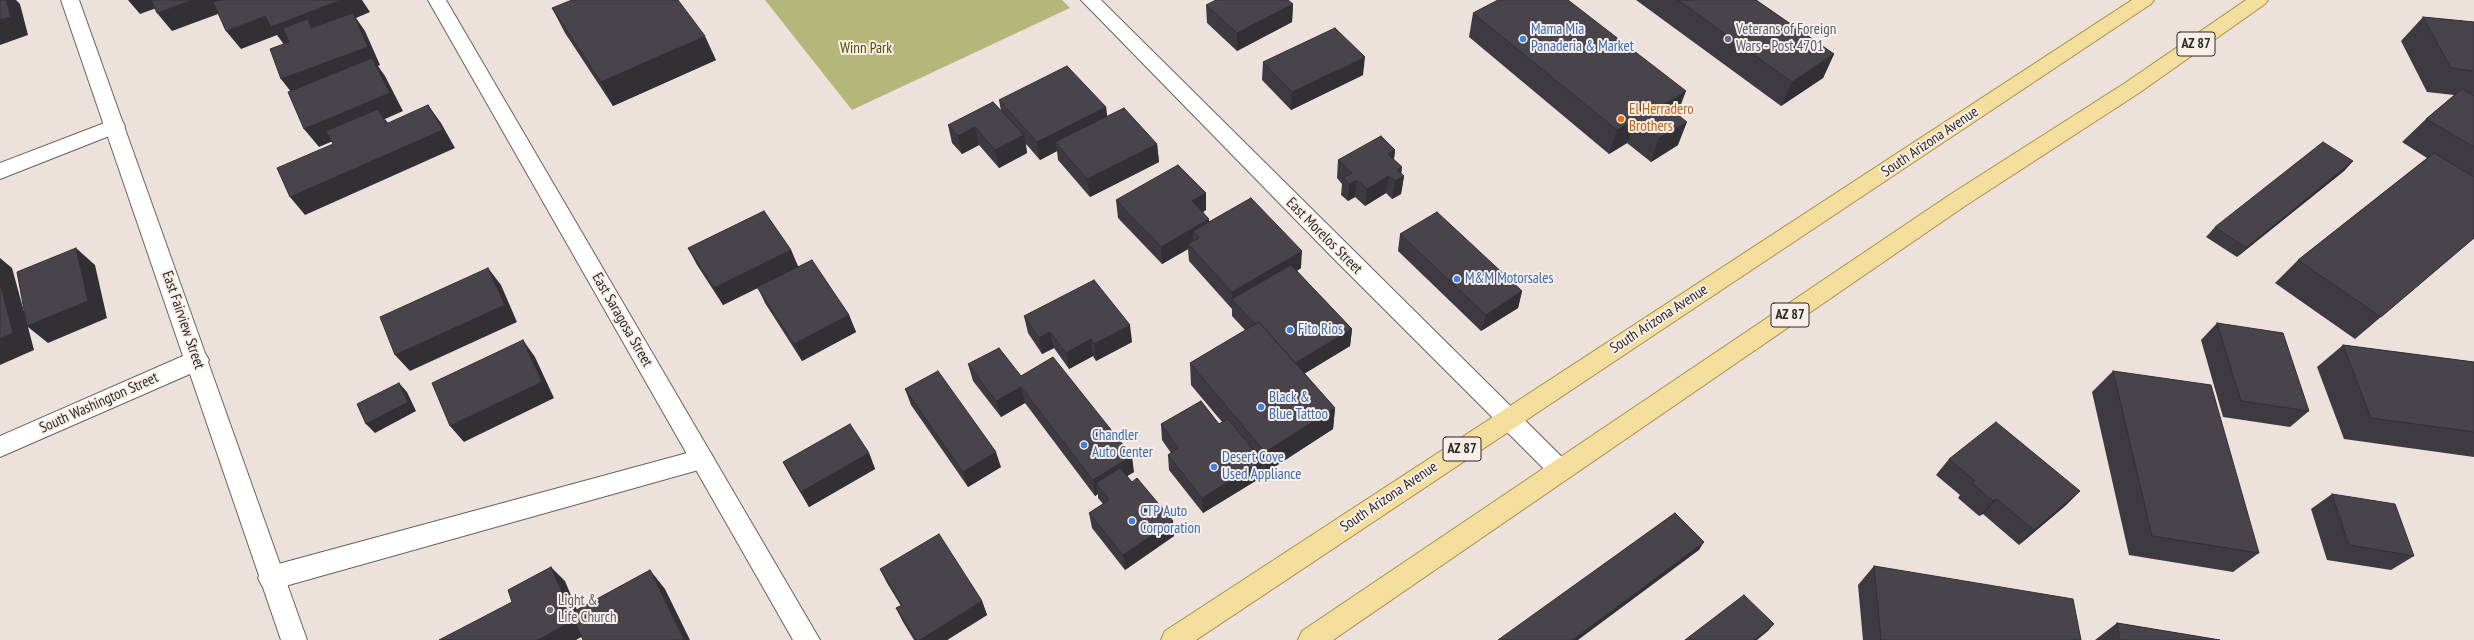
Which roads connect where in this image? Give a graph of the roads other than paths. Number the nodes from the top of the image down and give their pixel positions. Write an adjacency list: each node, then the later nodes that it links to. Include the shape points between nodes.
1 (70, 0): 6 (street, East Fairview Street)
2 (437, 0): 11 (street, East Saragosa Street)
3 (1090, 0): 9 (street, East Morelos Street)
4 (2145, 0): 9 (main road, South Arizona Avenue / AZ 87)
5 (2259, 0): 12 (main road, AZ 87, via 2132,88 1958,200)
6 (115, 126): 7 (street); 8 (street, East Fairview Street)
7 (0, 171)
8 (198, 360): 10 (street, South Washington Street); 13 (street, East Fairview Street)
9 (1508, 418): 12 (street, East Morelos Street); 16 (main road, South Arizona Avenue / AZ 87)
10 (0, 446)
11 (702, 459): 13 (street); 15 (street, East Saragosa Street)
12 (1560, 470): 17 (main road, AZ 87)
13 (271, 578): 14 (street, East Fairview Street)
14 (294, 640)
15 (807, 640)
16 (1174, 640)
17 (1311, 640)

